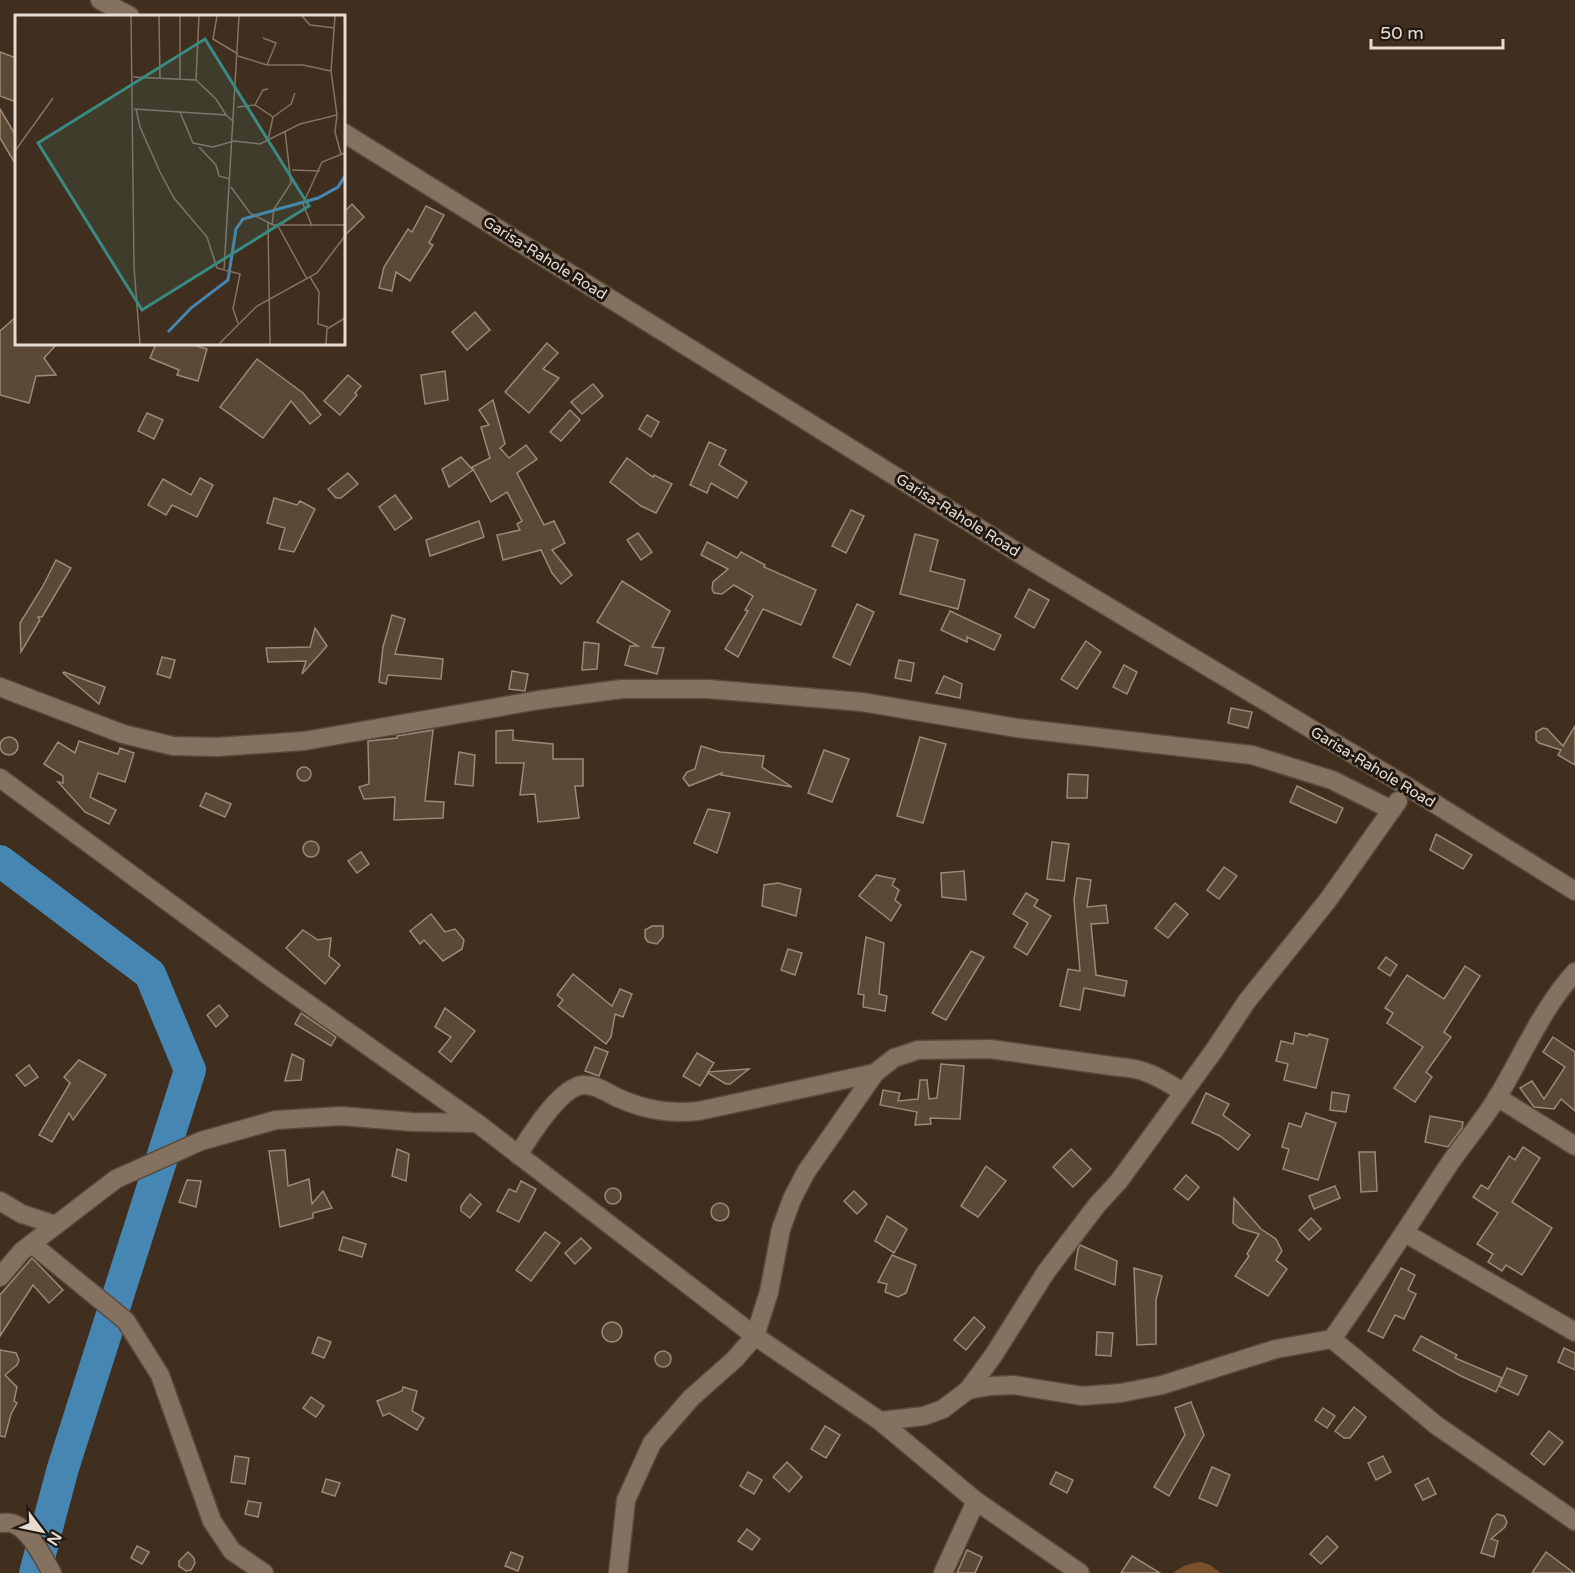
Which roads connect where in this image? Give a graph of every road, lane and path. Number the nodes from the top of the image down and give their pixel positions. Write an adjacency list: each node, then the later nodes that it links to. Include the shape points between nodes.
1 (100, 0): 2 (street)
2 (128, 15)
3 (345, 134): 6 (street, Garisa-Rahole Road, via 1025,557)
4 (0, 687): 7 (street, via 123,734 173,746 217,747 304,741 622,689 708,689 862,702 1017,728 1252,755 1332,780)
5 (0, 778): 13 (street)
6 (1408, 788): 7 (street); 8 (street, Garisa-Rahole Road)
7 (1392, 810): 11 (street, via 1328,900 1247,1001)
8 (1575, 891)
9 (1575, 972): 12 (street, via 1545,1010)
10 (875, 1073): 11 (street, via 894,1058 918,1050 990,1049 1136,1068); 15 (street, via 674,1114 583,1085 553,1106); 22 (street, via 806,1172 792,1199)
11 (1184, 1092): 24 (street, via 1046,1272)
12 (1497, 1097): 14 (street); 18 (street)
13 (477, 1123): 15 (street); 17 (street, via 341,1116 276,1120 201,1141 116,1179)
14 (1575, 1146)
15 (518, 1155): 22 (street)
16 (0, 1201): 17 (street, via 22,1214)
17 (56, 1225): 19 (street)
18 (1405, 1233): 21 (street); 23 (street)
19 (32, 1244): 20 (street); 30 (street, via 126,1321 160,1375 212,1521 232,1551)
20 (0, 1277)
21 (1575, 1332)
22 (755, 1336): 25 (street); 31 (street, via 691,1398 652,1443 626,1500)
23 (1332, 1339): 24 (street, via 1276,1349 1162,1385 1121,1393 1082,1396 1014,1385); 27 (street, via 1437,1425)
24 (968, 1390): 25 (street, via 943,1409 924,1416)
25 (880, 1421): 26 (street)
26 (976, 1501): 32 (street); 33 (street)
27 (1575, 1521)
28 (0, 1522): 29 (street, via 14,1524 24,1531)
29 (52, 1573)
30 (264, 1573)
31 (618, 1573)
32 (943, 1573)
33 (1080, 1573)

